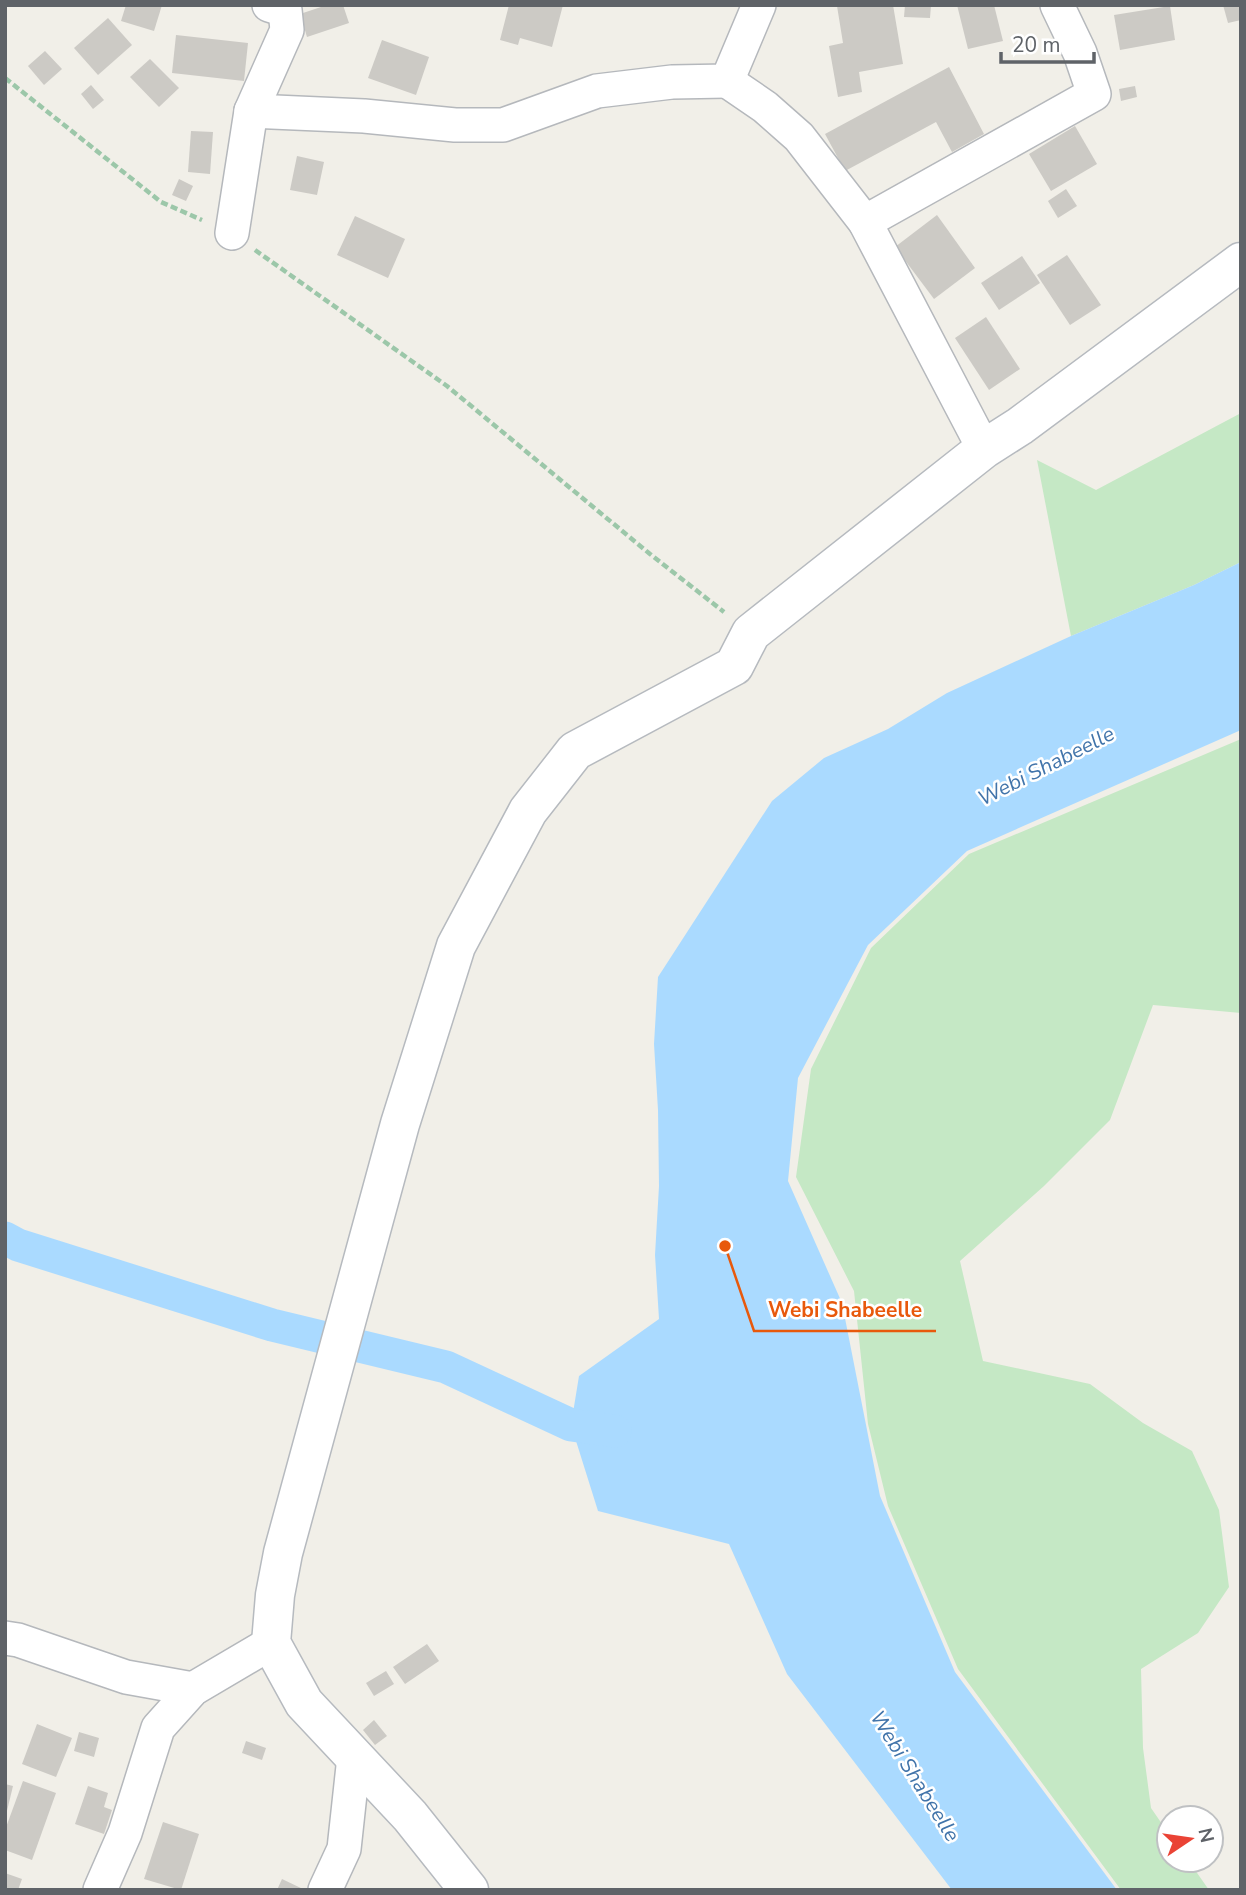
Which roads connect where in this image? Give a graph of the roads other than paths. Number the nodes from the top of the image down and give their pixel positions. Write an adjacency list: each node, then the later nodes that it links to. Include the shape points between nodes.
1 (269, 5): 5 (street, via 285,10 287,30)
2 (759, 5): 4 (street)
3 (1057, 5): 6 (street, via 1094,94)
4 (727, 81): 5 (street, via 597,91 503,125); 6 (street, via 799,138)
5 (250, 111): 7 (street)
6 (865, 222): 9 (street)
7 (232, 233)
8 (1241, 262): 9 (street)
9 (984, 449): 11 (street, via 751,633 734,666 575,751 528,811 456,946 400,1124 283,1553)
10 (5, 1638): 12 (street, via 125,1677)
11 (271, 1643): 12 (street); 13 (street, via 304,1703)
12 (193, 1689): 14 (street, via 158,1728 125,1833)
13 (354, 1757): 15 (street, via 344,1849); 16 (street, via 410,1816)
14 (100, 1890)
15 (326, 1890)
16 (469, 1890)

